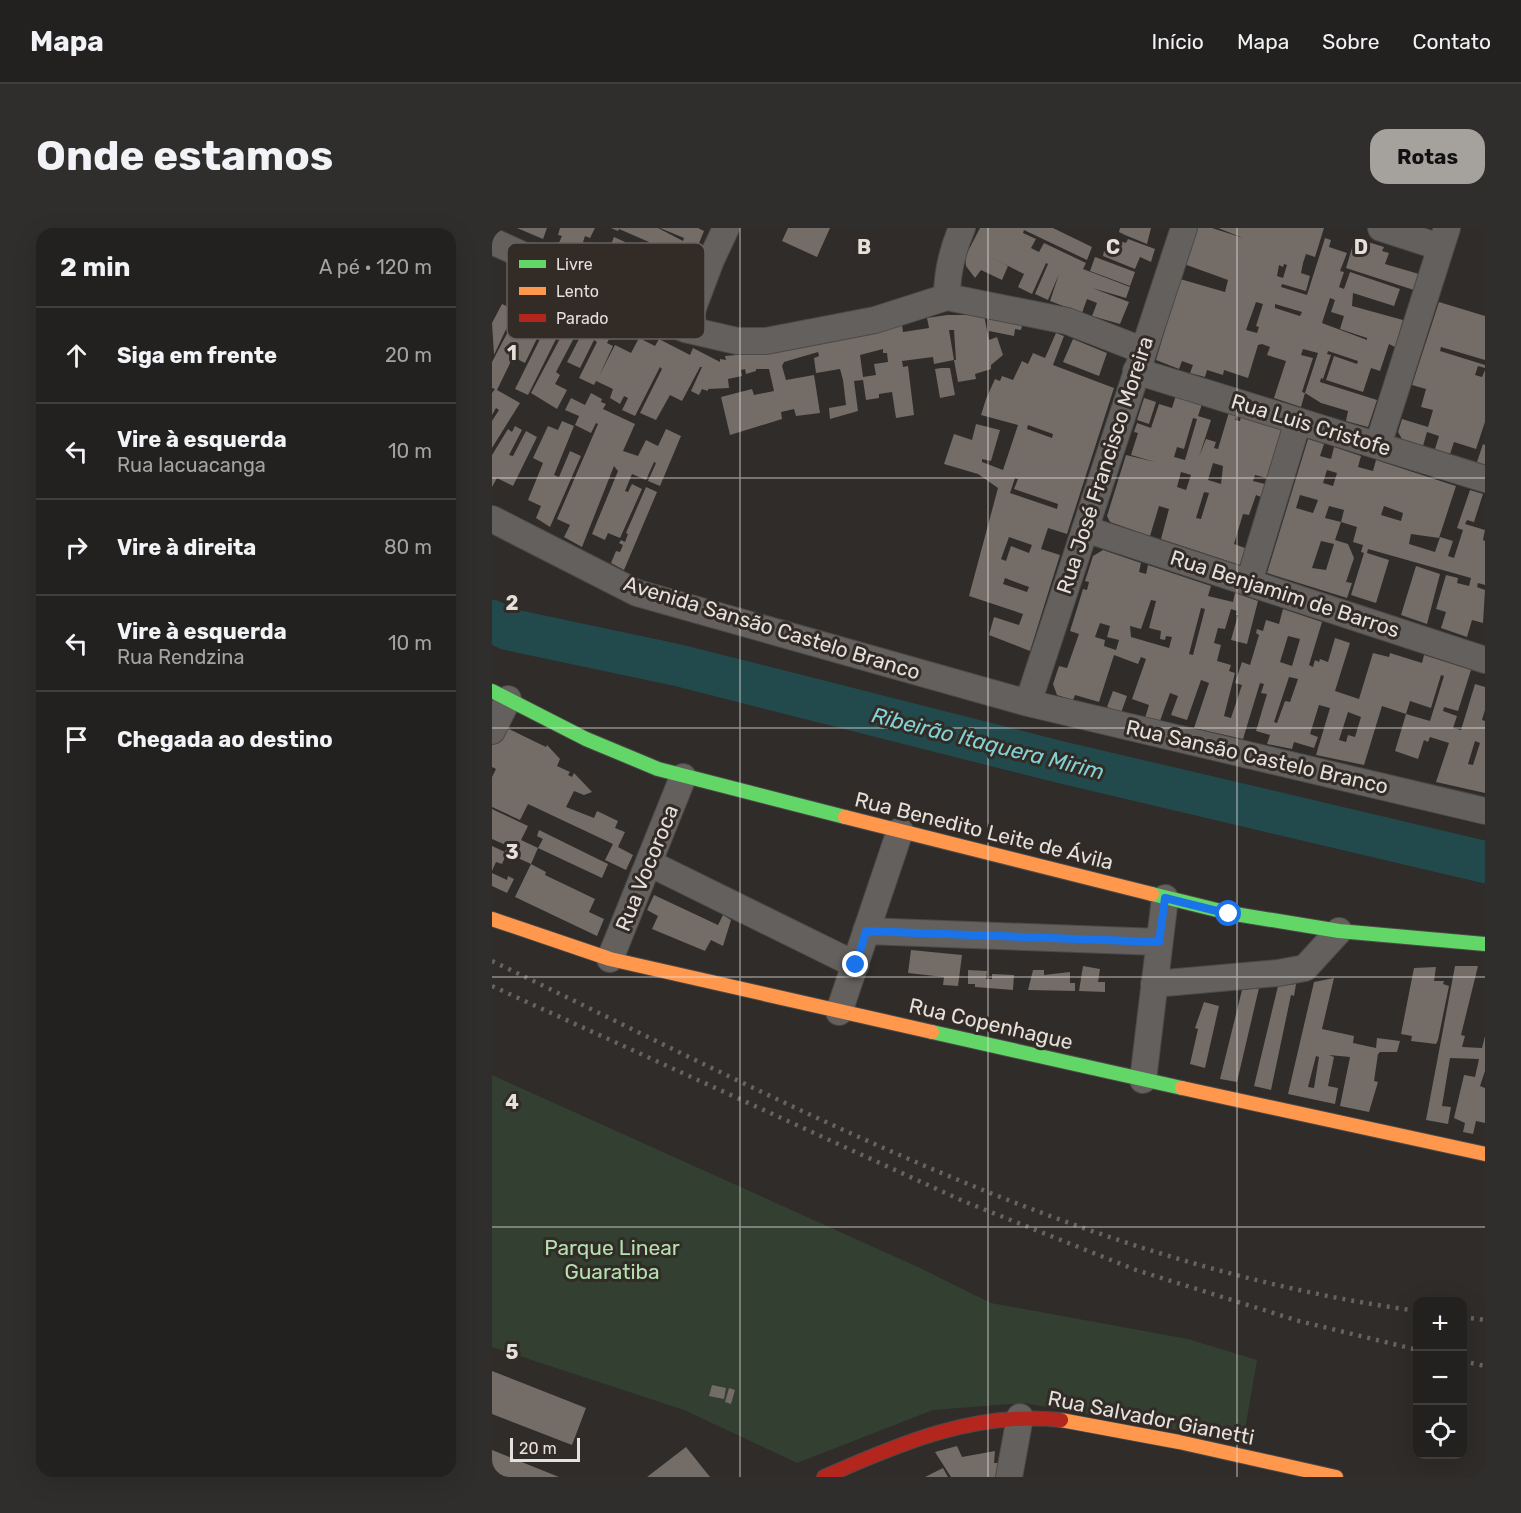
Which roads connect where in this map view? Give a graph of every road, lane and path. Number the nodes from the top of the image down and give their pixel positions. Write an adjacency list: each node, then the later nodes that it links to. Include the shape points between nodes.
1 (726, 228): 8 (street)
2 (962, 228): 9 (street, via 952,251)
3 (1184, 228): 11 (street, Rua José Francisco Moreira)
4 (1381, 228): 5 (street)
5 (1443, 238): 13 (street)
6 (492, 241): 7 (street)
7 (507, 248)
8 (705, 276)
9 (947, 297): 10 (street, via 875,320 766,341 737,341); 11 (street, Rua Luis Cristofe, via 1067,321)
10 (705, 334)
11 (1139, 361): 12 (street, Rua Luis Cristofe); 16 (street, Rua José Francisco Moreira)
12 (1298, 421): 13 (street, Rua Luis Cristofe); 17 (street)
13 (1378, 445): 14 (street, Rua Luis Cristofe)
14 (1485, 479)
15 (492, 519): 20 (street, Avenida Sansão Castelo Branco, via 638,593)
16 (1085, 530): 17 (street, Rua Benjamim de Barros); 20 (street, Rua José Francisco Moreira)
17 (1249, 582): 18 (street, Rua Benjamim de Barros)
18 (1485, 660)
19 (500, 695): 21 (street); 22 (main road, Rua Benedito Leite de Ávila, via 592,742 659,771)
20 (1028, 703): 23 (street, Rua Sansão Castelo Branco)
21 (492, 731)
22 (683, 777): 24 (main road, Rua Benedito Leite de Ávila); 25 (street, Rua Vocoroca)
23 (1485, 811)
24 (900, 831): 26 (main road, Rua Benedito Leite de Ávila); 28 (street)
25 (649, 863): 32 (street, Rua Vocoroca); 33 (street)
26 (1165, 898): 29 (main road, Rua Benedito Leite de Ávila, via 1229,914); 30 (street)
27 (492, 919): 32 (main road, Rua Copenhague)
28 (866, 931): 30 (street); 33 (street)
29 (1339, 931): 31 (main road, Rua Benedito Leite de Ávila); 34 (street, via 1305,968)
30 (1159, 942): 34 (street)
31 (1485, 944)
32 (610, 958): 35 (main road, Rua Copenhague)
33 (856, 965): 35 (street)
34 (1154, 984): 36 (street)
35 (839, 1011): 36 (main road, Rua Copenhague)
36 (1143, 1080): 37 (main road, Rua Copenhague)
37 (1485, 1154)
38 (1020, 1418): 39 (main road, Rua Salvador Gianetti, via 974,1423 928,1435); 40 (street); 41 (main road, Rua Salvador Gianetti, via 1080,1423)
39 (824, 1477)
40 (1009, 1477)
41 (1336, 1477)

